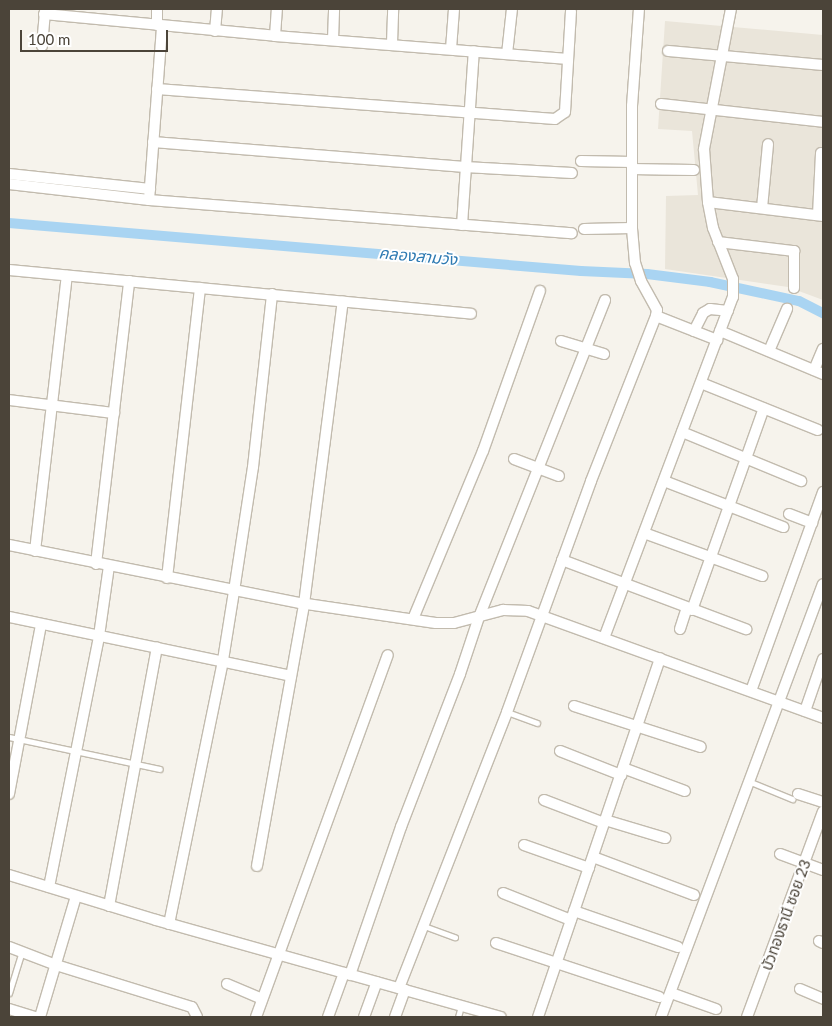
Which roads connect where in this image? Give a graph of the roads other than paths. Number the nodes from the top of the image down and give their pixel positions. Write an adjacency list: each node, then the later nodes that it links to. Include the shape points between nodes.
1 (157, 9): 12 (street)
2 (217, 9): 13 (street)
3 (277, 9): 14 (street)
4 (334, 9): 15 (street)
5 (393, 9): 16 (street)
6 (454, 9): 18 (street)
7 (512, 9): 21 (street)
8 (639, 9): 34 (street, via 632,106)
9 (731, 9): 22 (street)
10 (45, 11): 12 (street); 17 (street)
11 (571, 11): 23 (street)
12 (159, 25): 13 (street); 25 (street)
13 (215, 31): 14 (street)
14 (275, 36): 15 (street)
15 (333, 40): 16 (street)
16 (392, 44): 18 (street)
17 (42, 46)
18 (451, 49): 19 (street)
19 (474, 51): 21 (street); 28 (street)
20 (668, 51): 22 (street)
21 (508, 54): 23 (street)
22 (723, 57): 24 (street); 27 (street)
23 (568, 59): 28 (street, via 565,112 561,117)
24 (823, 65)
25 (157, 88): 28 (street); 30 (street)
26 (661, 104): 27 (street)
27 (711, 110): 29 (street); 42 (street, via 704,149)
28 (469, 113): 35 (street)
29 (823, 122)
30 (153, 142): 35 (street); 40 (street)
31 (768, 144): 43 (street)
32 (821, 153): 44 (street)
33 (581, 160): 34 (street)
34 (632, 166): 36 (street); 46 (street)
35 (465, 167): 37 (street); 45 (street)
36 (694, 170)
37 (572, 173)
38 (9, 174): 40 (street)
39 (9, 184): 41 (street)
40 (150, 189): 41 (street)
41 (149, 200): 45 (street)
42 (708, 202): 43 (street); 49 (street)
43 (762, 208): 44 (street)
44 (821, 216)
45 (462, 225): 48 (street)
46 (632, 228): 47 (street); 62 (street, via 635,263 641,282 657,310)
47 (584, 229)
48 (572, 233)
49 (718, 242): 54 (street, via 791,249 795,253); 60 (street, via 733,279 733,297)
50 (9, 270): 51 (street)
51 (67, 276): 52 (street); 73 (street)
52 (129, 281): 53 (street); 75 (street)
53 (200, 288): 56 (street); 97 (street)
54 (794, 288)
55 (540, 291): 106 (street, via 483,451)
56 (272, 294): 58 (street); 100 (street, via 253,467)
57 (605, 300): 66 (street)
58 (343, 301): 61 (street); 101 (street)
59 (787, 309): 68 (street)
60 (728, 311): 63 (street, via 710,309 703,313); 64 (street)
61 (471, 314)
62 (656, 316): 63 (street); 93 (street)
63 (694, 331): 64 (street)
64 (719, 336): 68 (street); 71 (street)
65 (561, 341): 66 (street)
66 (586, 348): 69 (street); 80 (street)
67 (823, 349): 70 (street)
68 (769, 351): 70 (street)
69 (604, 354)
70 (819, 372)
71 (701, 384): 74 (street); 77 (street)
72 (9, 400): 73 (street)
73 (53, 406): 75 (street); 91 (street)
74 (764, 408): 76 (street); 79 (street)
75 (114, 413): 94 (street)
76 (818, 430)
77 (682, 432): 79 (street); 82 (street)
78 (514, 459): 80 (street)
79 (746, 459): 83 (street); 85 (street)
80 (538, 468): 81 (street); 105 (street)
81 (559, 476)
82 (664, 481): 85 (street); 89 (street)
83 (801, 482)
84 (823, 492): 87 (street)
85 (730, 507): 88 (street); 92 (street)
86 (789, 514): 87 (street)
87 (812, 523): 118 (street)
88 (783, 528)
89 (644, 533): 92 (street); 99 (street)
90 (9, 546): 91 (street)
91 (35, 551): 94 (street)
92 (710, 557): 96 (street); 102 (street)
93 (562, 560): 99 (street); 103 (street)
94 (96, 564): 95 (street)
95 (109, 566): 97 (street); 110 (street)
96 (762, 576)
97 (167, 578): 100 (street)
98 (823, 584): 119 (street)
99 (625, 585): 102 (street); 111 (street)
100 (234, 591): 101 (street); 116 (street)
101 (304, 604): 106 (street); 117 (street)
102 (690, 609): 108 (street); 109 (street)
103 (542, 616): 105 (street, via 528,611 503,610); 111 (street); 122 (street)
104 (9, 617): 107 (street)
105 (479, 617): 106 (street, via 454,623); 166 (street)
106 (413, 620)
107 (41, 624): 110 (street); 126 (street)
108 (680, 629)
109 (746, 629)
110 (99, 636): 112 (street); 129 (street)
111 (604, 638): 114 (street)
112 (157, 647): 116 (street); 130 (street)
113 (388, 655): 163 (street)
114 (660, 658): 118 (street); 125 (street)
115 (823, 659): 121 (street)
116 (223, 660): 117 (street); 156 (street)
117 (292, 676): 146 (street)
118 (751, 692): 119 (street)
119 (778, 701): 121 (street); 133 (street)
120 (574, 706): 125 (street)
121 (805, 711): 123 (street)
122 (507, 712): 124 (lane); 157 (street)
123 (823, 718)
124 (537, 723)
125 (638, 728): 127 (street); 132 (street)
126 (14, 738): 129 (lane); 135 (street)
127 (700, 747)
128 (560, 751): 132 (street)
129 (76, 752): 130 (lane); 150 (street)
130 (136, 764): 131 (lane); 154 (street)
131 (160, 769)
132 (622, 771): 134 (street); 140 (street)
133 (748, 780): 136 (lane); 172 (street)
134 (685, 791)
135 (9, 794)
136 (795, 797): 138 (street)
137 (544, 800): 140 (street)
138 (823, 802)
139 (823, 812): 145 (street, บัวทองธานี ซอย 23)
140 (605, 821): 141 (street); 144 (street)
141 (665, 838)
142 (524, 845): 147 (street)
143 (780, 854): 145 (street)
144 (593, 857): 147 (street); 152 (street)
145 (805, 863): 148 (street); 191 (street, บัวทองธานี ซอย 23)
146 (257, 866)
147 (589, 868): 155 (street)
148 (823, 870)
149 (9, 875): 150 (street)
150 (50, 887): 153 (street)
151 (503, 893): 155 (street)
152 (694, 895)
153 (76, 896): 154 (street); 165 (street)
154 (109, 906): 156 (street)
155 (573, 916): 161 (street); 164 (street)
156 (169, 924): 163 (street)
157 (424, 926): 158 (lane); 170 (street)
158 (455, 936)
159 (496, 943): 164 (street)
160 (9, 947): 162 (street)
161 (678, 947)
162 (22, 951): 165 (street); 171 (lane)
163 (278, 954): 166 (street); 175 (street)
164 (556, 964): 173 (street); 189 (street)
165 (56, 965): 181 (street); 182 (street, via 192,1007)
166 (347, 974): 167 (street); 184 (street)
167 (377, 982): 170 (street); 185 (street)
168 (227, 984): 175 (street)
169 (800, 988): 174 (street)
170 (402, 989): 176 (street); 186 (street)
171 (9, 993)
172 (671, 993): 178 (street); 190 (street)
173 (659, 997)
174 (823, 998)
175 (262, 999): 183 (street)
176 (461, 1006): 187 (lane); 188 (street)
177 (9, 1009): 179 (street)
178 (716, 1009)
179 (19, 1015): 180 (street)
180 (36, 1017)
181 (40, 1017)
182 (197, 1017)
183 (256, 1017)
184 (328, 1017)
185 (364, 1017)
186 (395, 1017)
187 (458, 1017)
188 (501, 1017)
189 (538, 1017)
190 (661, 1017)
191 (747, 1017)

